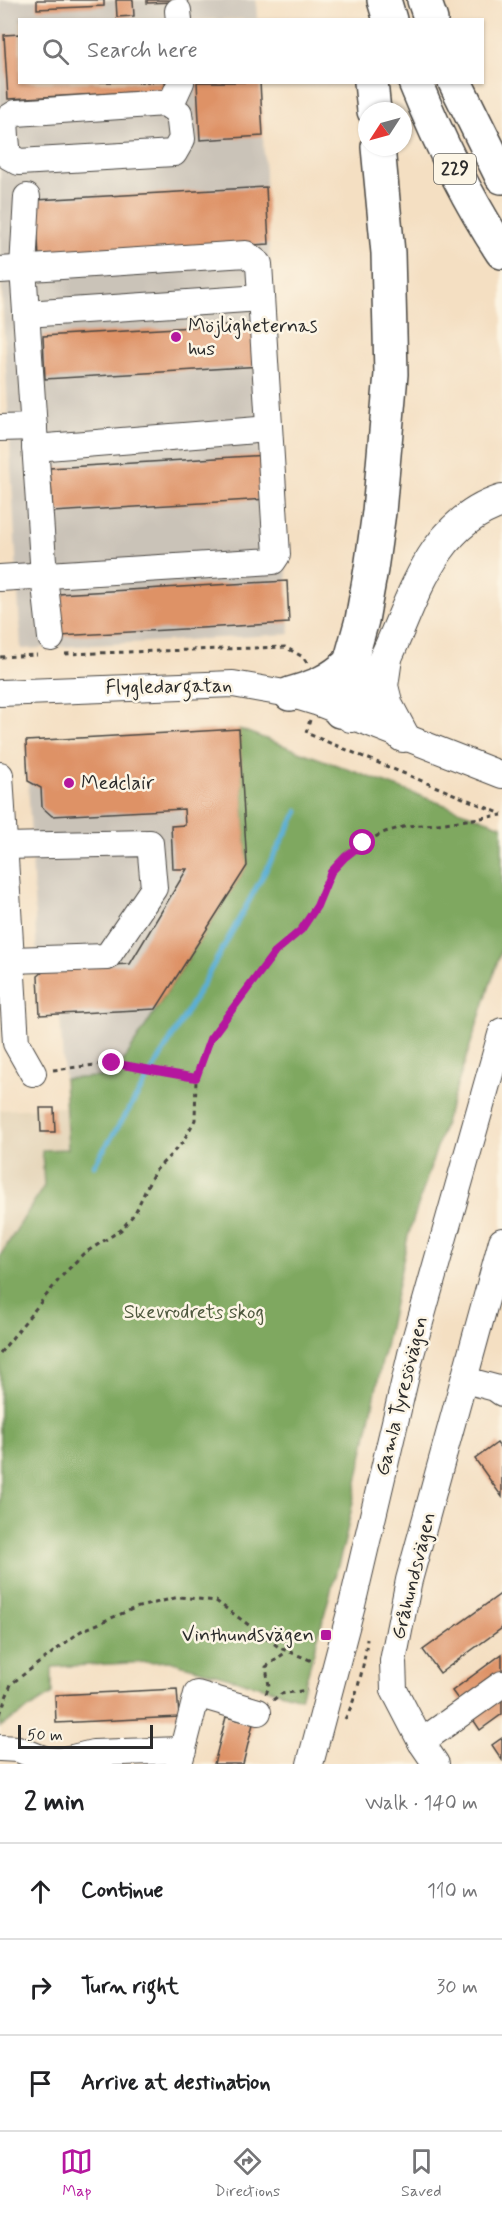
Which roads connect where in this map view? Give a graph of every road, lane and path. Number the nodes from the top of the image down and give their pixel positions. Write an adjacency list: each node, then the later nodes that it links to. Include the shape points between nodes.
1 (363, 0): 4 (highway)
2 (384, 0): 5 (highway)
3 (424, 0): 6 (highway)
4 (365, 18)
5 (389, 18)
6 (430, 18)
7 (180, 84): 13 (street)
8 (371, 84): 12 (highway)
9 (416, 84): 19 (highway, 229, via 461,181)
10 (456, 84): 17 (highway, 229)
11 (457, 84): 15 (highway)
12 (373, 102)
13 (170, 106): 14 (street, via 165,103 16,113 5,120); 14 (street, via 179,114 182,139 174,153 20,162 8,156)
14 (3, 137)
15 (502, 141)
16 (379, 156): 33 (highway, via 388,253 390,374 379,512 362,620 350,663 337,674)
17 (502, 177)
18 (27, 197): 20 (street)
19 (502, 252)
20 (11, 269): 21 (street, via 246,254 259,264); 22 (street)
21 (261, 298): 22 (street); 24 (street)
22 (26, 314): 25 (street)
23 (0, 428): 25 (street)
24 (269, 429): 25 (street); 27 (street, via 277,555 273,561)
25 (35, 438): 27 (street)
26 (502, 501): 31 (main road, via 474,514 441,544 418,582)
27 (44, 576): 28 (street); 29 (street)
28 (0, 578)
29 (52, 649): 30 (path); 33 (path, via 285,647 303,657)
30 (0, 657)
31 (386, 657): 33 (main road); 34 (main road, via 382,686 387,706)
32 (0, 693): 33 (street, Flygledargatan, via 233,684)
33 (323, 701): 34 (street, Flygledargatan); 37 (path, via 306,733)
34 (403, 736): 36 (street, Flygledargatan)
35 (0, 775): 38 (street)
36 (502, 775)
37 (502, 814): 43 (path, via 385,832 345,857 331,872 317,906 301,930 275,952 210,1039)
38 (4, 846): 39 (street); 39 (street, via 150,843 154,888 107,957)
39 (11, 960): 41 (street)
40 (502, 1031): 57 (street, Gamla Tyresövägen, via 411,1354)
41 (8, 1044): 42 (street)
42 (33, 1073): 43 (path, via 112,1063)
43 (196, 1078): 45 (path, via 195,1120 182,1143 154,1172 135,1213 121,1230 83,1254)
44 (502, 1241): 46 (street, Gråhundsvägen)
45 (0, 1353)
46 (465, 1380): 47 (street); 54 (street, Gråhundsvägen, via 409,1580 393,1661 394,1690)
47 (502, 1393)
48 (286, 1652): 49 (path); 52 (path, via 266,1667 269,1686); 53 (path, via 216,1601 179,1598 135,1608 81,1631 11,1684)
49 (315, 1662)
50 (502, 1684): 54 (street)
51 (315, 1690): 52 (path, via 281,1694)
52 (258, 1712): 56 (street, via 197,1694)
53 (0, 1714)
54 (420, 1742): 58 (street, Gråhundsvägen)
55 (0, 1748): 56 (street, via 60,1761 93,1754)
56 (181, 1757)
57 (310, 1764)
58 (436, 1764)

